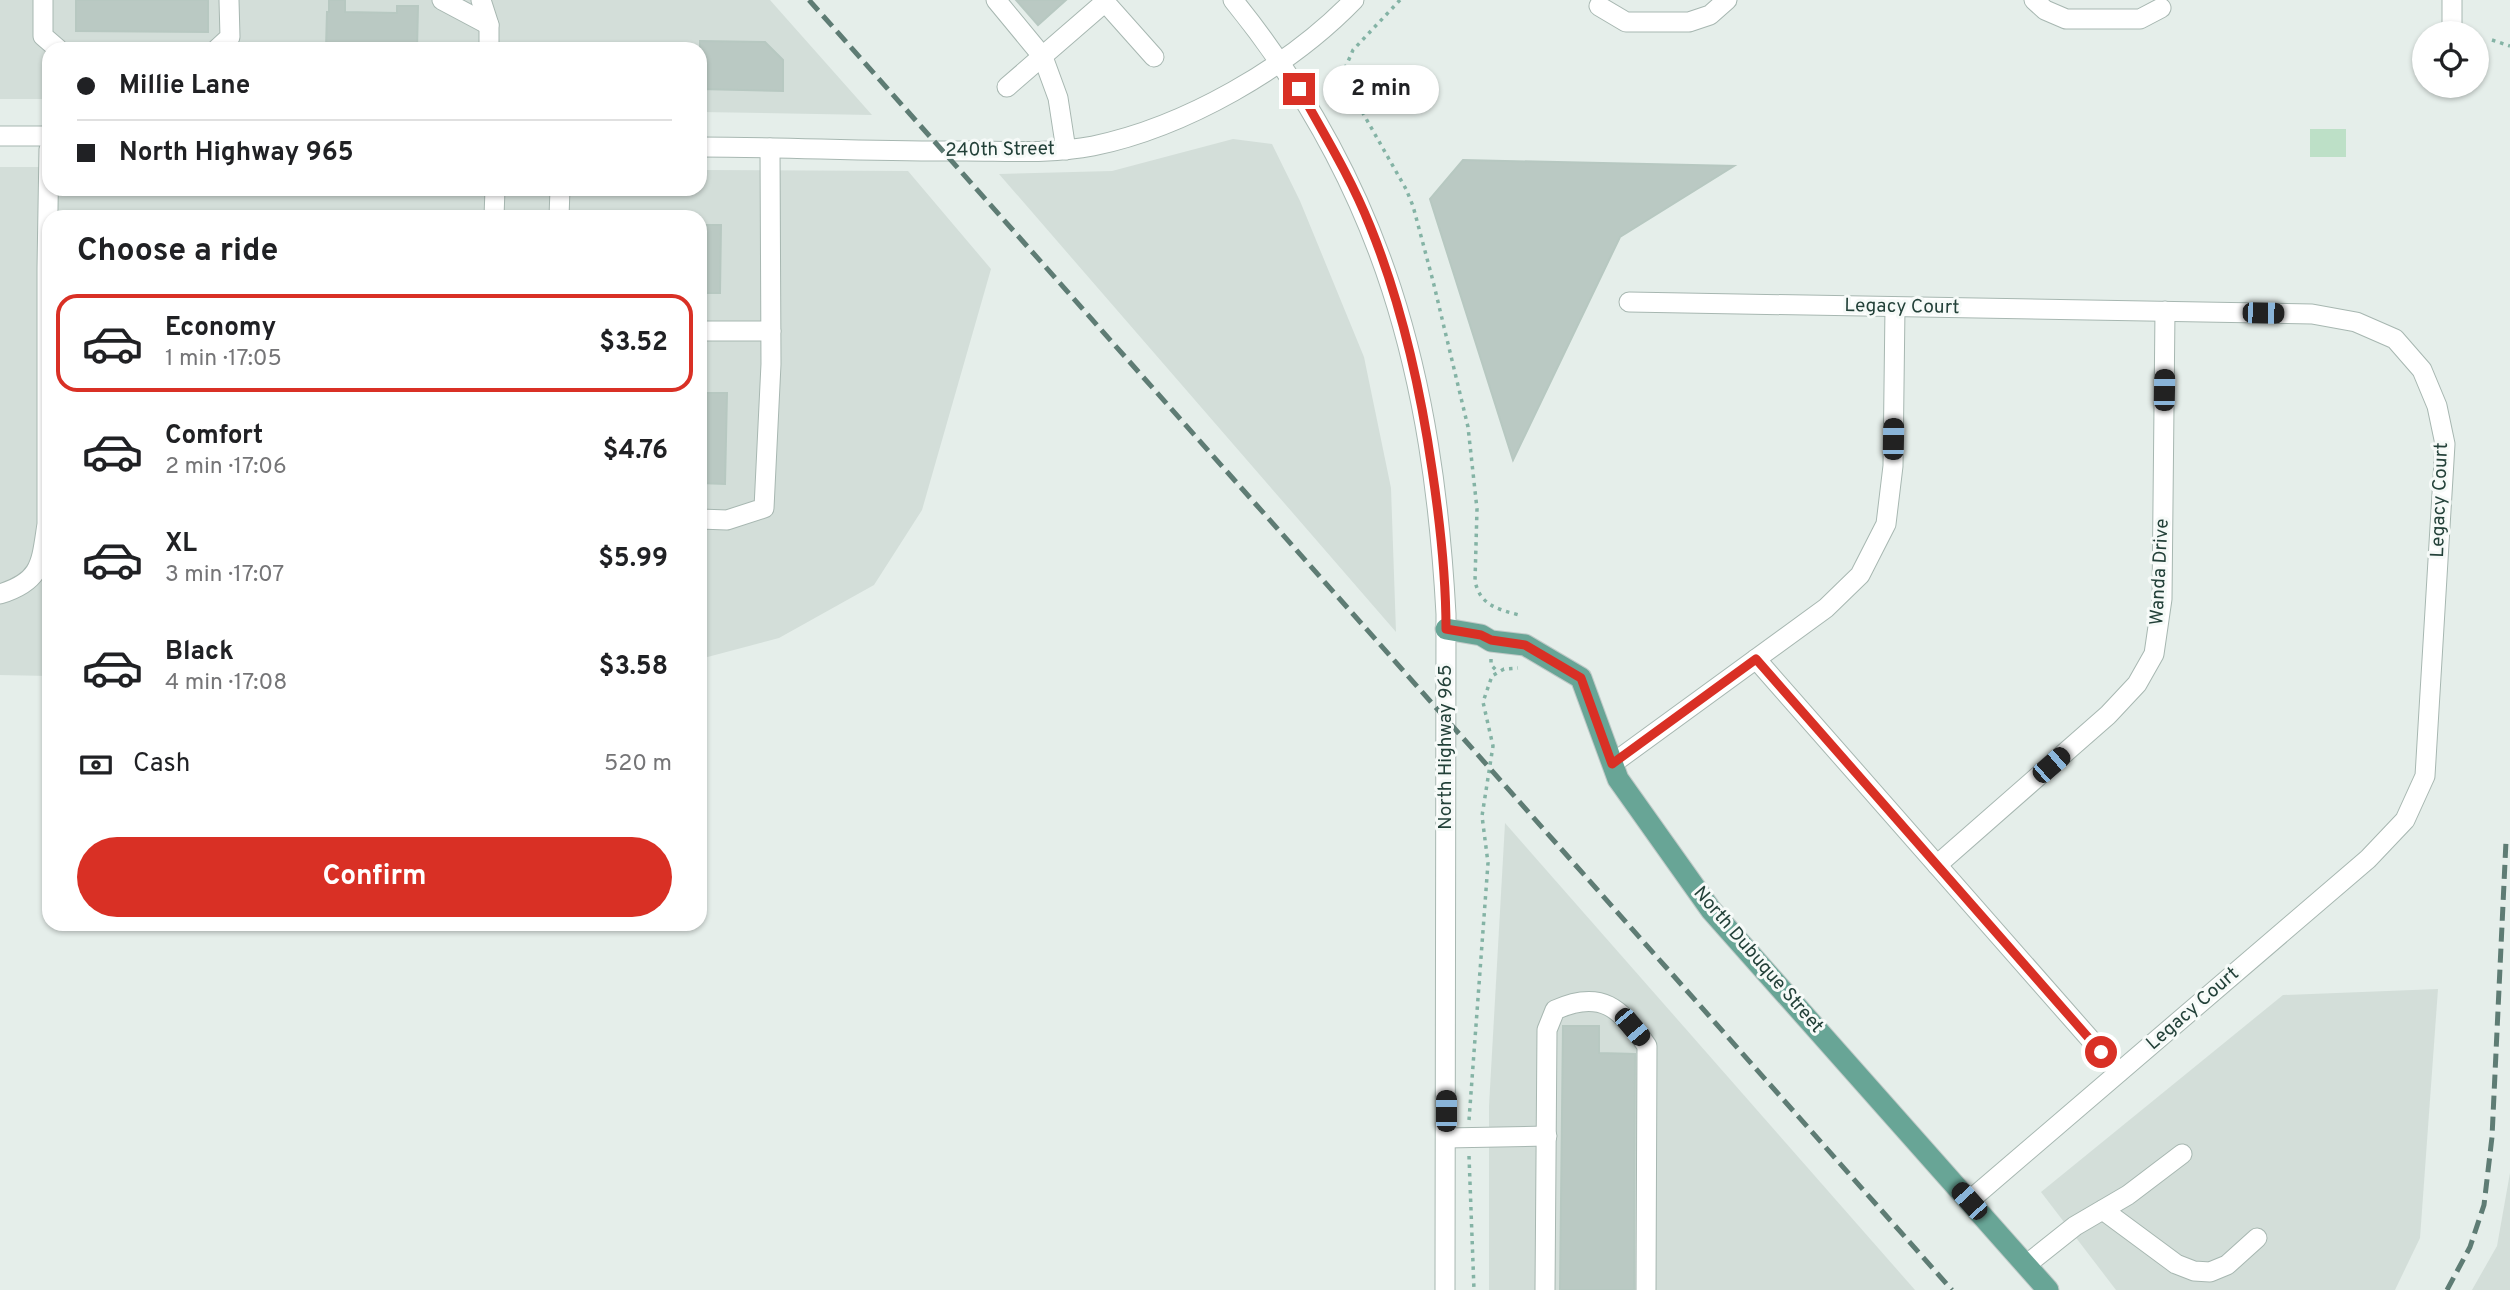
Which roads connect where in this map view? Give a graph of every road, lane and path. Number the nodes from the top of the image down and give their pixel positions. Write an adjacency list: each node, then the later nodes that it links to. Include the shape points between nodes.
1 (43, 0): 17 (street, via 43,36)
2 (229, 0): 18 (street, via 230,37)
3 (442, 0): 15 (street)
4 (481, 0): 15 (street)
5 (996, 0): 21 (street)
6 (1233, 0): 23 (street, North Highway 965)
7 (1354, 0): 23 (street, 240th Street)
8 (1399, 0): 38 (path, via 1353,50 1346,66 1347,85 1406,189 1433,281 1468,428 1477,509 1477,591 1487,603)
9 (1727, 0): 12 (street, via 1710,15 1689,22 1626,22)
10 (2034, 0): 13 (street, via 2066,19 2140,19)
11 (2452, 0): 14 (street)
12 (1599, 6)
13 (2161, 8)
14 (2452, 21)
15 (489, 25): 19 (street)
16 (2492, 40): 20 (path)
17 (50, 42)
18 (225, 42)
19 (489, 42)
20 (2510, 46)
21 (1043, 57): 22 (street, via 1105,2); 24 (street); 29 (street, via 1058,98)
22 (1154, 57)
23 (1280, 61): 29 (street, 240th Street, via 1214,102 1163,126); 39 (street, North Highway 965, via 1355,191 1401,315 1421,398 1437,502)
24 (1007, 87)
25 (0, 136): 26 (street)
26 (42, 136)
27 (707, 147): 28 (street, 240th Street)
28 (770, 148): 29 (street, 240th Street); 34 (street)
29 (1066, 150)
30 (1629, 302): 31 (street, Legacy Court)
31 (1895, 307): 32 (street, Legacy Court); 40 (street, via 1893,466 1886,524 1860,575 1826,608)
32 (2165, 311): 43 (street, Wanda Drive, via 2162,599 2154,654 2137,684 2108,715); 44 (street, Legacy Court, via 2312,314 2356,322 2395,339 2422,370 2437,406 2445,444 2426,765 2405,820 2368,859)
33 (707, 331): 34 (street)
34 (771, 331): 35 (street, via 764,508 726,520)
35 (707, 519)
36 (42, 558): 37 (street, via 33,578)
37 (0, 594)
38 (1519, 615)
39 (1446, 629): 42 (main road, North Dubuque Street, via 1525,645 1581,678); 46 (street, North Highway 965)
40 (1756, 659): 42 (street); 43 (street)
41 (1518, 668): 47 (path, via 1492,676 1483,702 1493,746 1482,816 1488,863)
42 (1612, 764): 49 (main road, North Dubuque Street, via 1711,910)
43 (1937, 865): 44 (street)
44 (2119, 1072): 49 (street, Legacy Court)
45 (1546, 1136): 47 (street); 55 (street); 56 (street, via 1547,1030 1555,1010 1591,999 1608,1005 1647,1046)
46 (1446, 1138): 47 (street); 53 (street, North Highway 965)
47 (1469, 1139): 54 (path)
48 (2182, 1154): 50 (street)
49 (1969, 1201): 52 (main road, North Dubuque Street)
50 (2103, 1210): 51 (street, via 2176,1264 2194,1271 2210,1272 2227,1265); 52 (street)
51 (2257, 1238)
52 (2026, 1265): 57 (main road, North Dubuque Street)
53 (1445, 1290)
54 (1474, 1290)
55 (1545, 1290)
56 (1646, 1290)
57 (2048, 1290)

